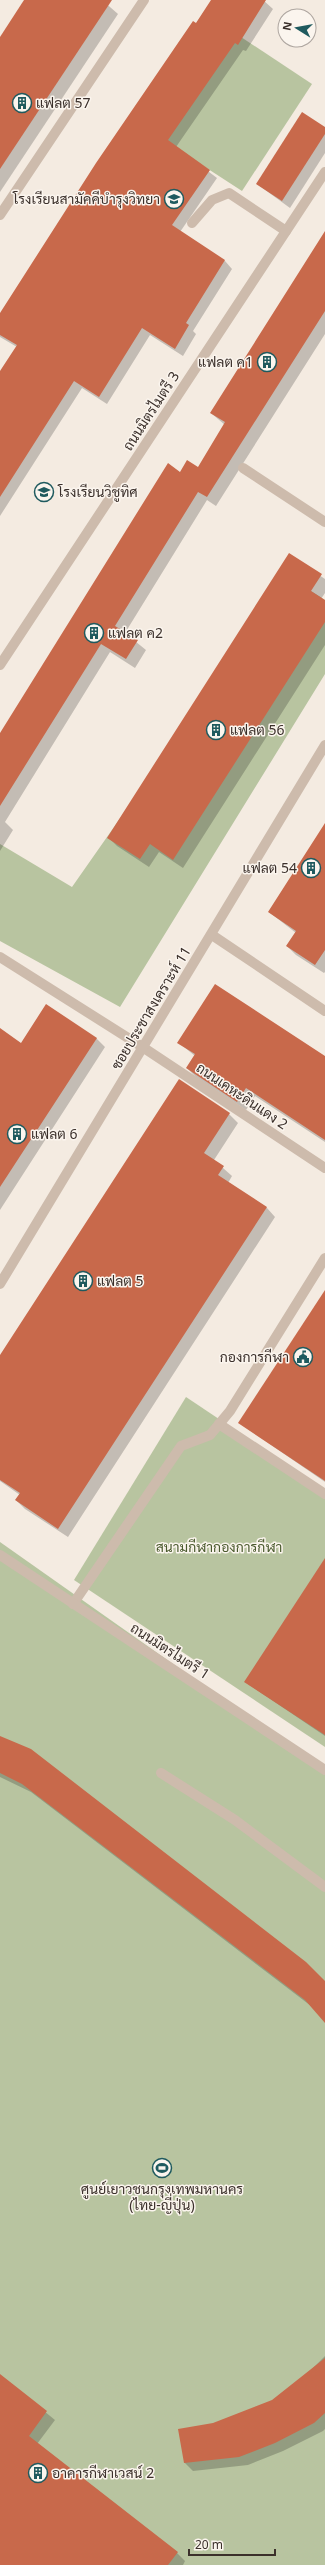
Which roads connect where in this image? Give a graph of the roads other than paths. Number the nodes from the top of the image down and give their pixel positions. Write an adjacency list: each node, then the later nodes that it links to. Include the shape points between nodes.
1 (144, 0): 3 (street)
2 (325, 172): 5 (street, ถนนมิตรไมตรี 3)
3 (0, 215)
4 (192, 223): 5 (street, via 212,200 229,193)
5 (286, 232): 8 (street, ถนนมิตรไมตรี 3)
6 (243, 468): 7 (street)
7 (325, 522)
8 (0, 665)
9 (325, 745): 10 (street, ซอยประชาสงเคราะห์ 11)
10 (212, 935): 12 (street); 13 (street, ซอยประชาสงเคราะห์ 11)
11 (0, 957): 13 (street, ถนนเคหะดินแดง 2)
12 (325, 1010)
13 (144, 1048): 14 (street, ถนนเคหะดินแดง 2); 16 (street, ซอยประชาสงเคราะห์ 11)
14 (325, 1168)
15 (325, 1258): 17 (street, via 230,1411)
16 (0, 1284)
17 (219, 1424): 18 (street); 20 (street, via 210,1435 180,1446)
18 (325, 1494)
19 (0, 1555): 20 (street, ถนนมิตรไมตรี 1)
20 (73, 1604): 21 (street, ถนนมิตรไมตรี 1)
21 (325, 1770)
22 (162, 1773): 23 (street, via 235,1820)
23 (325, 1887)

